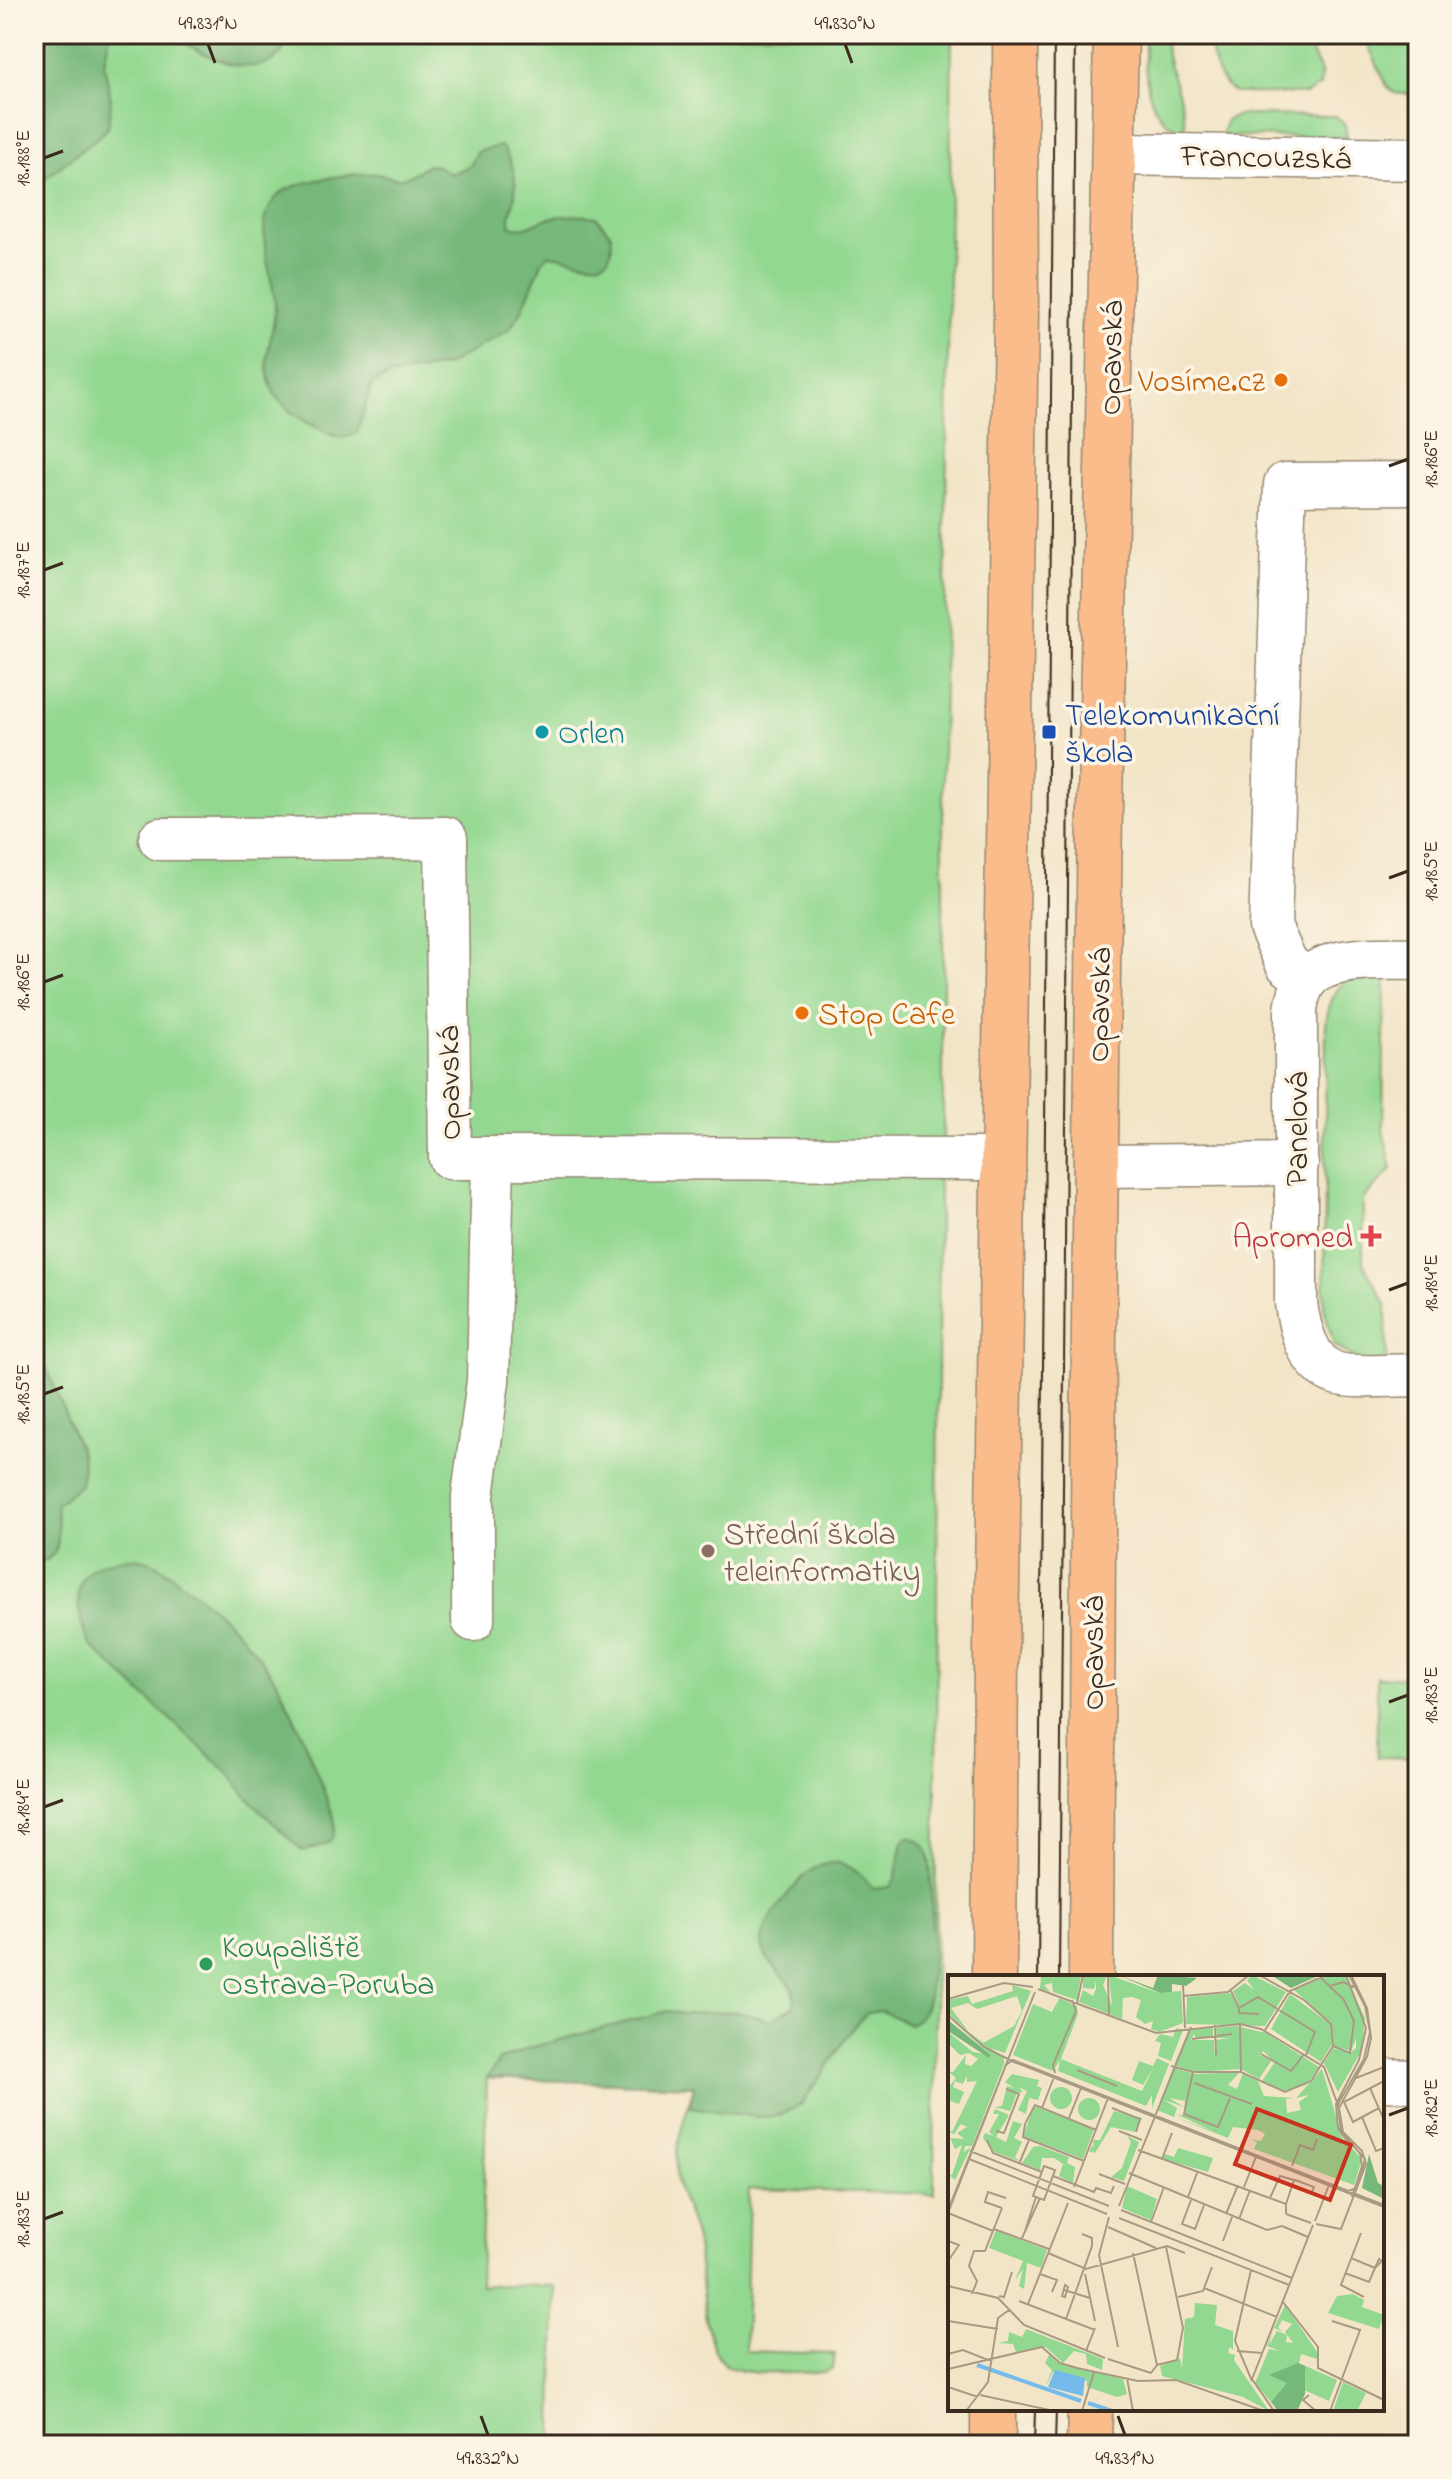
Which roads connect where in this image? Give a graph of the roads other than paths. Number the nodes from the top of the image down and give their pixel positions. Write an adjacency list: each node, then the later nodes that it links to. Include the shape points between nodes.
1 (1015, 34): 10 (main road)
2 (1116, 34): 3 (main road, Opavská)
3 (1114, 154): 4 (street, Francouzská); 12 (main road, Opavská)
4 (1418, 159)
5 (1418, 483): 8 (street, via 1285,484 1270,927 1287,964)
6 (160, 839): 9 (street, Opavská, via 446,838 448,1146 450,1158)
7 (1418, 959): 8 (street, via 1346,961)
8 (1306, 979): 11 (street, Panelová, via 1296,1011)
9 (493, 1158): 10 (street, Opavská); 14 (street, via 488,1381 473,1496)
10 (1003, 1159): 15 (main road)
11 (1297, 1164): 12 (street); 13 (street, Panelová, via 1296,1303 1306,1343 1336,1374)
12 (1096, 1166): 16 (main road, Opavská)
13 (1418, 1375)
14 (473, 1620)
15 (994, 1975)
16 (1091, 1975)
17 (1384, 2080): 18 (street)
18 (1418, 2081)
19 (993, 2411): 21 (main road)
20 (1090, 2411): 22 (main road)
21 (993, 2445)
22 (1089, 2445)

